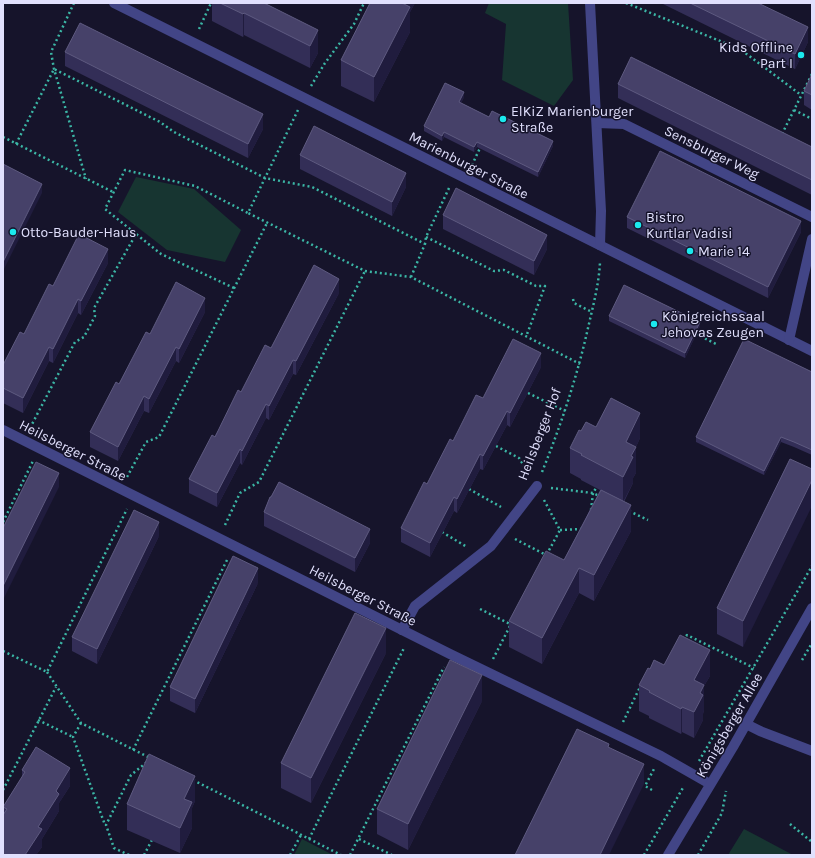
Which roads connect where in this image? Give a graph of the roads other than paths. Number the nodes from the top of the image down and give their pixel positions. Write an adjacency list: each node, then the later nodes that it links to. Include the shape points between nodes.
1 (114, 3): 6 (street, Marienburger Straße)
2 (590, 3): 3 (street)
3 (597, 123): 4 (street, Sensburger Weg, via 624,124); 6 (street)
4 (812, 218)
5 (812, 239): 7 (street)
6 (600, 245): 7 (street, Marienburger Straße)
7 (789, 340): 8 (street, Marienburger Straße)
8 (812, 351)
9 (3, 430): 12 (street, Heilsberger Straße)
10 (537, 486): 12 (street, Heilsberger Hof, via 491,546 415,606)
11 (812, 608): 13 (street, Königsberger Allee)
12 (407, 633): 15 (street, Heilsberger Straße, via 660,756)
13 (746, 724): 14 (street); 15 (street, Königsberger Allee)
14 (812, 750)
15 (710, 784): 16 (street, Königsberger Allee)
16 (668, 855)

